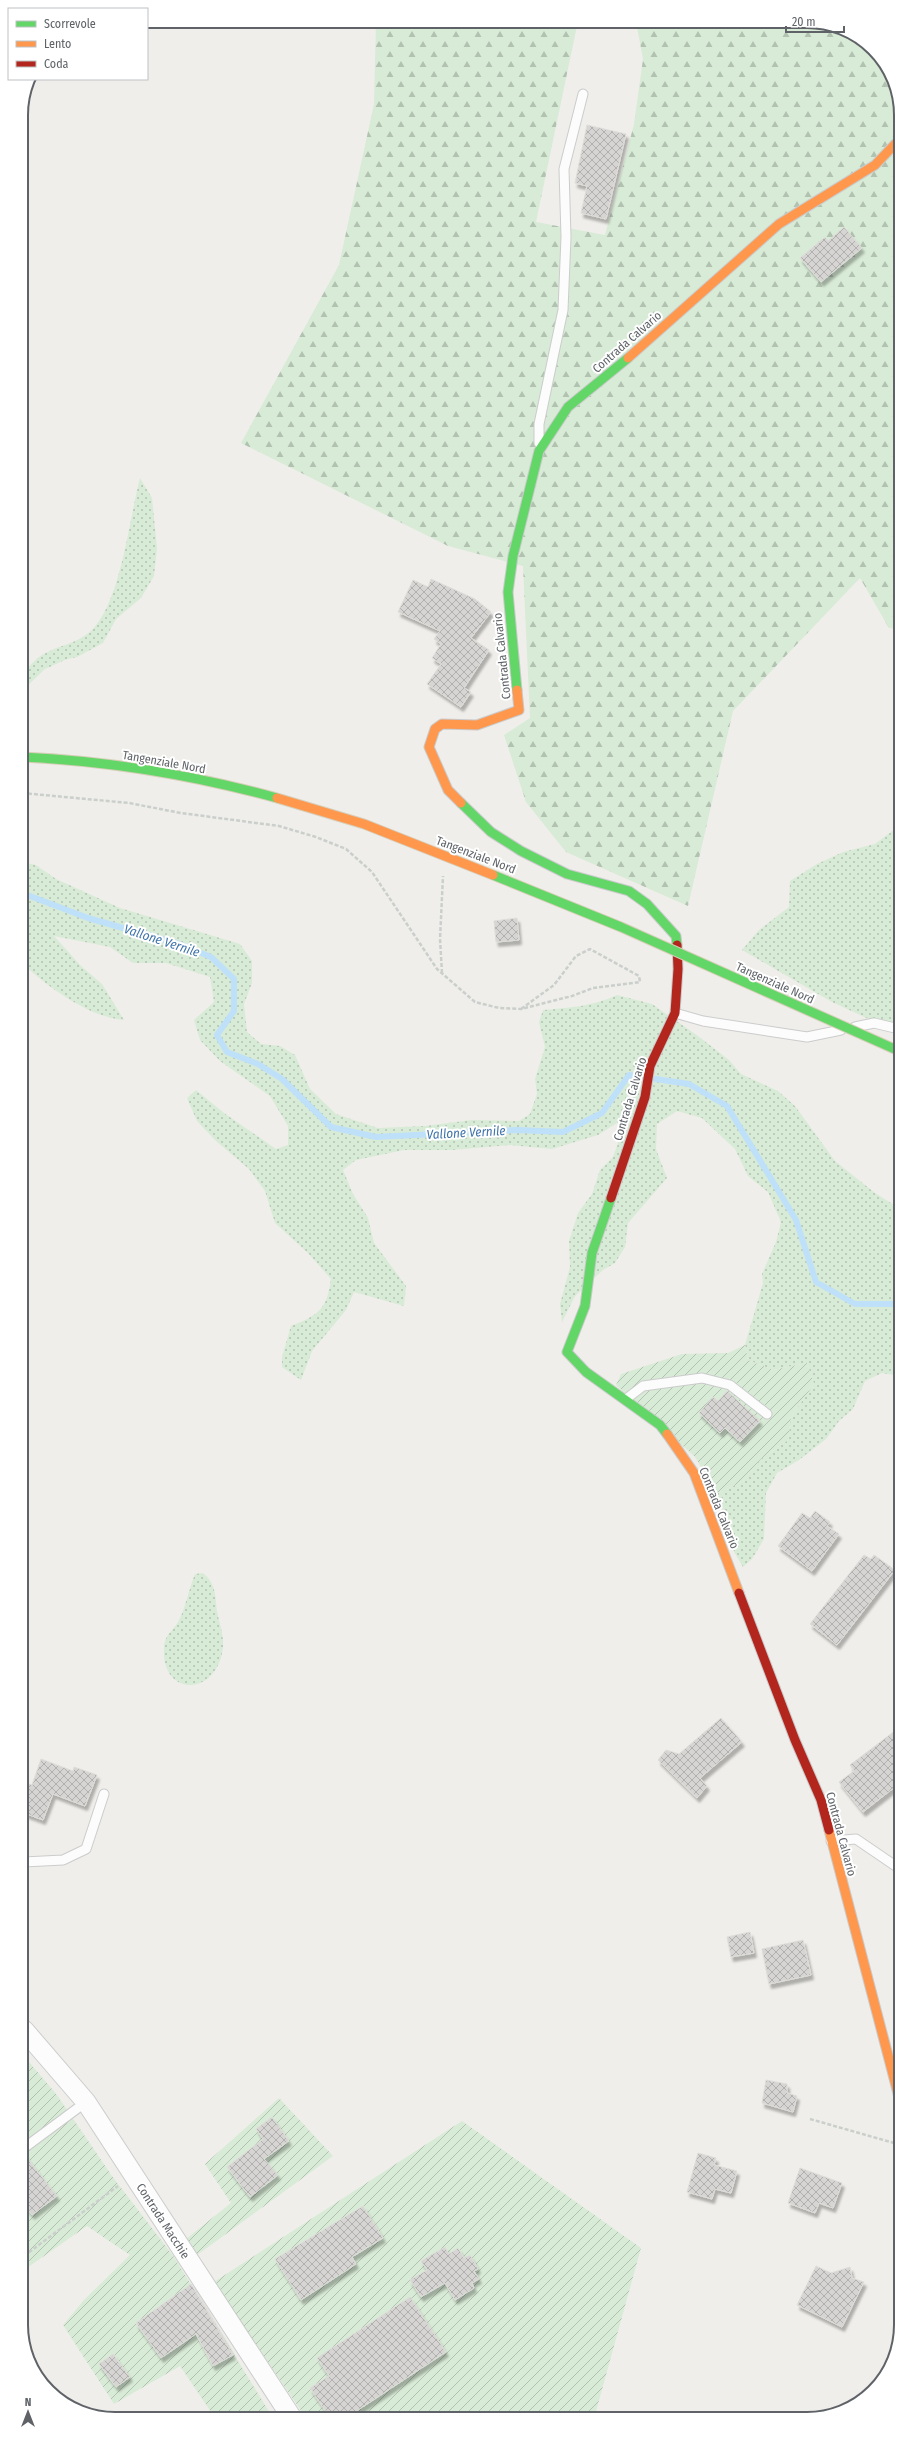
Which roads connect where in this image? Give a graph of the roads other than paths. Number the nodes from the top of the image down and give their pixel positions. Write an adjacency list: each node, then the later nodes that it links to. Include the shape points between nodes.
1 (583, 94): 3 (lane, via 564,169 566,237 563,310 539,424)
2 (894, 145): 3 (street, Contrada Calvario, via 875,165 779,224 568,407)
3 (539, 450): 5 (street, Contrada Calvario, via 513,556 508,592 519,710 477,725 442,724 435,729 429,747 448,790 491,832 521,851 568,874 629,891 647,904 676,936 678,969)
4 (28, 757): 7 (street, Tangenziale Nord, bridge, via 140,769 226,785 336,814 543,893)
5 (675, 1013): 6 (lane, via 703,1021 807,1037 874,1023); 8 (street, Contrada Calvario, via 650,1066 645,1097 592,1253 584,1306 567,1352 586,1372)
6 (894, 1028)
7 (894, 1049)
8 (626, 1399): 9 (lane, via 643,1386 702,1378 730,1385); 11 (street, Contrada Calvario, via 660,1425 694,1473 795,1740 821,1800)
9 (766, 1414)
10 (104, 1794): 12 (lane, via 86,1849 63,1860)
11 (831, 1841): 13 (lane, via 856,1839); 16 (street, Contrada Calvario)
12 (28, 1862)
13 (894, 1865)
14 (28, 2035): 18 (street, Contrada Macchie)
15 (894, 2057): 16 (lane)
16 (890, 2058): 17 (street, Contrada Calvario)
17 (894, 2075)
18 (86, 2102): 19 (lane); 20 (street, Contrada Macchie)
19 (28, 2145)
20 (288, 2412)

